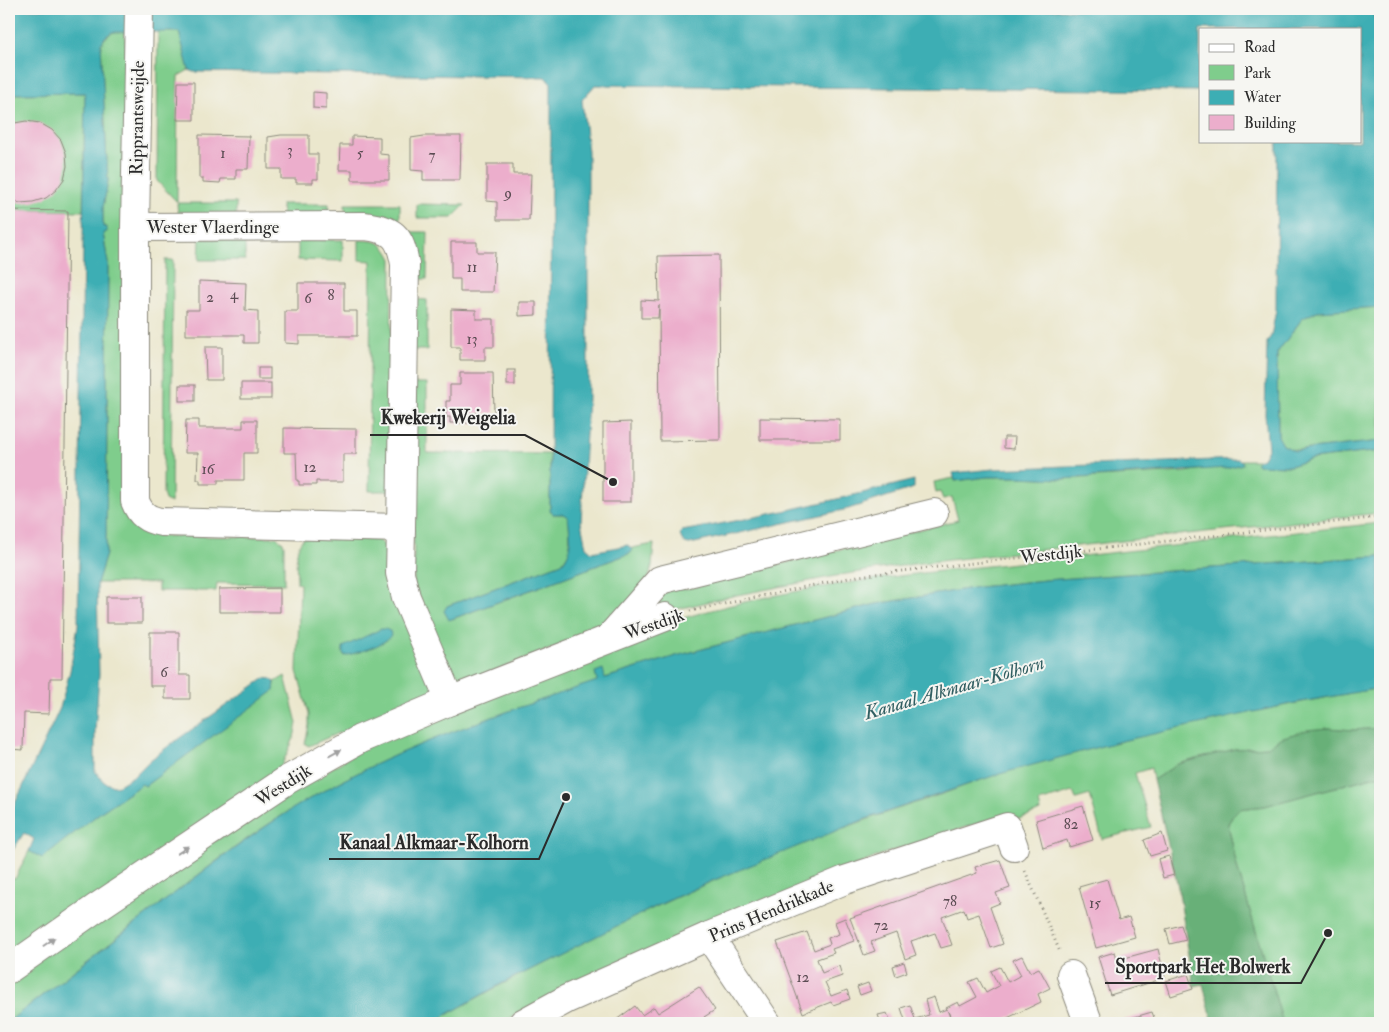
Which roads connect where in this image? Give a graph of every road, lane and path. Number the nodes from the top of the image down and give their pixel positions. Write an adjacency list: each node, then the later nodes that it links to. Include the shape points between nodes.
1 (139, 9): 2 (street, Ripprantsweijde)
2 (135, 227): 5 (street, Wester Vlaerdinge, via 135,501 139,510 153,521 162,522); 5 (street, Wester Vlaerdinge, via 365,226 382,228 394,235 402,248 405,264)
3 (934, 513): 7 (street, via 660,580)
4 (1380, 517): 6 (path, Westdijk, via 858,576 711,605)
5 (401, 528): 8 (street, Wester Vlaerdinge, via 400,574 406,597)
6 (665, 618): 7 (street, Westdijk)
7 (607, 640): 8 (street, Westdijk)
8 (450, 701): 11 (street, Westdijk, one-way to 8, via 287,780 360,739)
9 (1014, 847): 10 (street, Prins Hendrikkade, via 1007,827 845,880); 12 (path)
10 (709, 936): 14 (street, Prins Hendrikkade, via 567,999); 15 (street)
11 (9, 969)
12 (1072, 975): 13 (street)
13 (1085, 1022)
14 (523, 1023)
15 (767, 1023)

